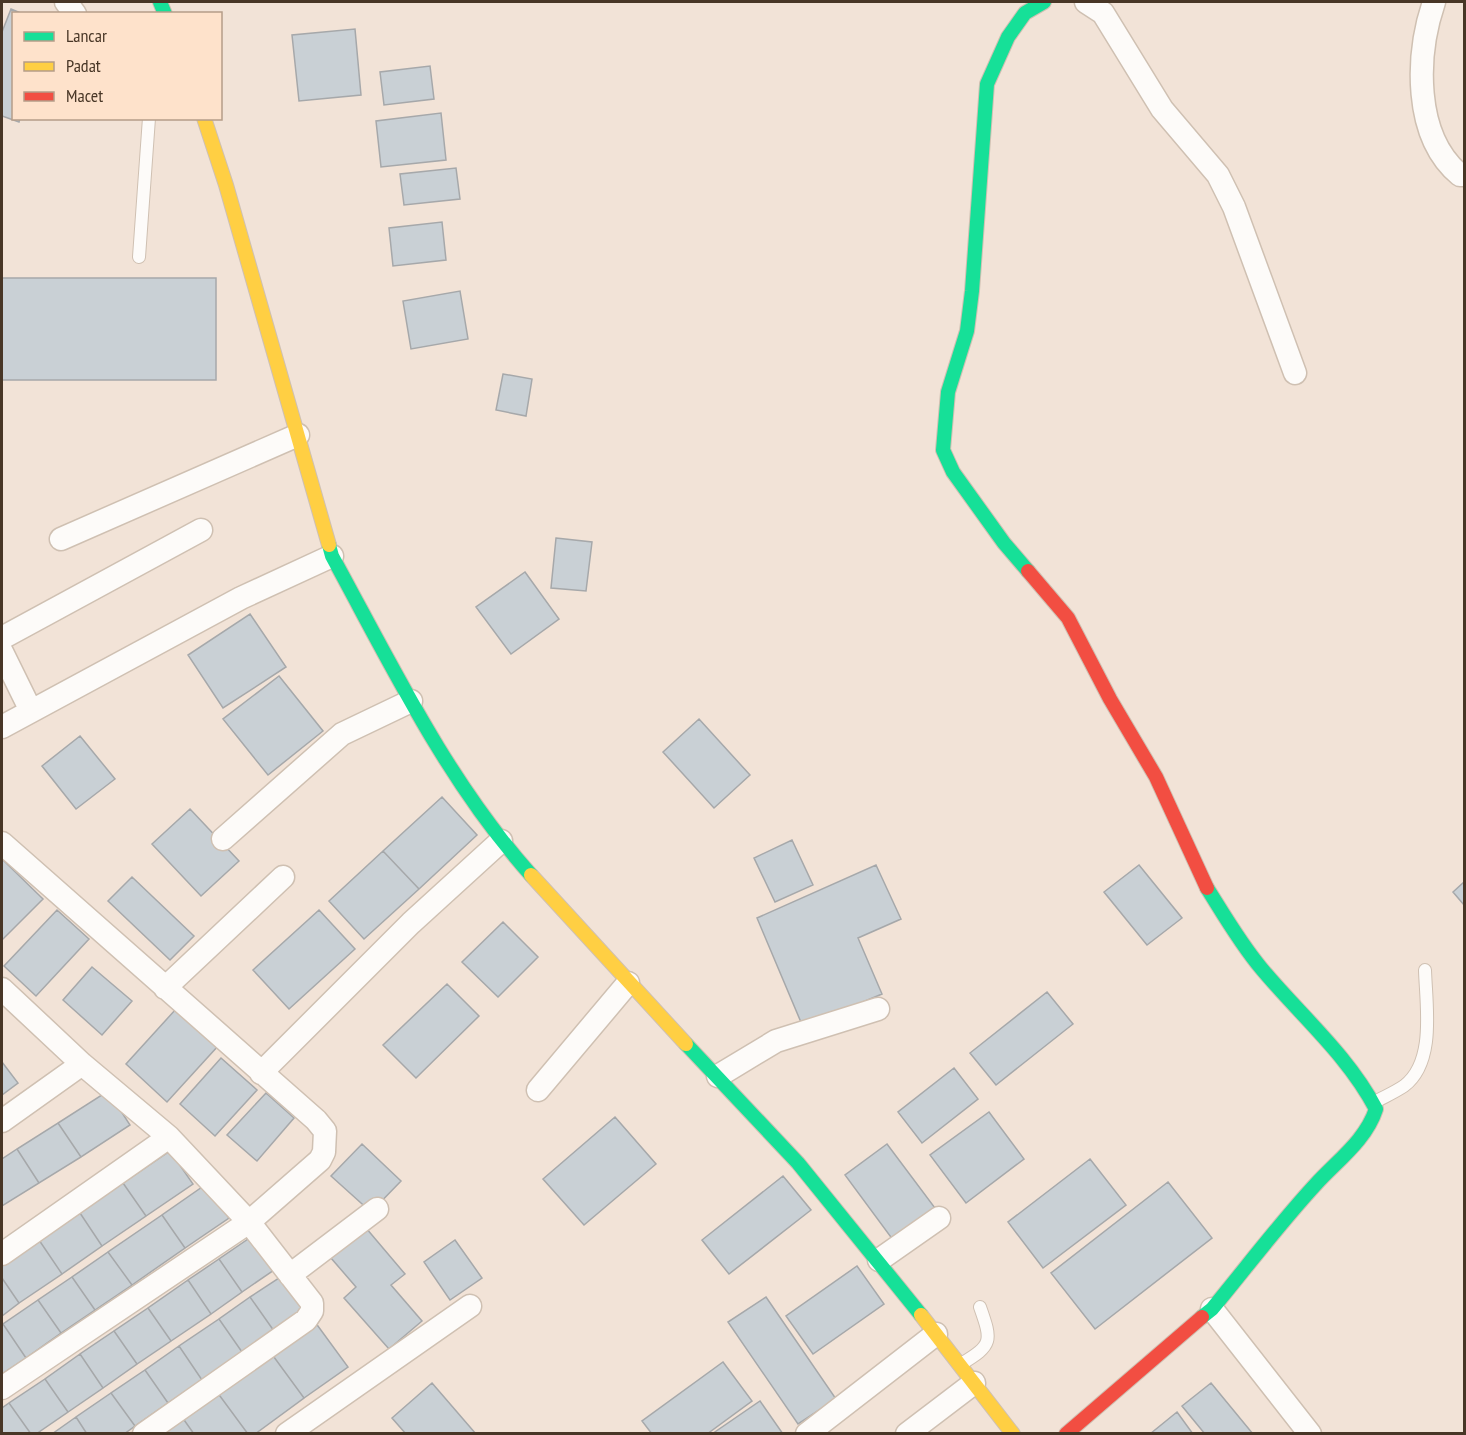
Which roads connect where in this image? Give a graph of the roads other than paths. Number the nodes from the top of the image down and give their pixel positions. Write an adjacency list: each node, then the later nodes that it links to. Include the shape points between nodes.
1 (1044, 2): 31 (street, via 1025,13 987,84 972,291 967,331 948,393 943,450 952,472 1004,543 1068,618 1156,777 1203,881 1230,925 1260,967 1344,1059)
2 (1086, 2): 8 (street, via 1107,19 1162,109 1218,175 1234,207)
3 (1434, 2): 6 (street, via 1420,96 1445,162)
4 (149, 120): 7 (lane)
5 (205, 120): 9 (street)
6 (1464, 175)
7 (139, 257)
8 (1295, 373)
9 (298, 435): 11 (street); 12 (street)
10 (201, 530): 13 (street)
11 (61, 539)
12 (332, 556): 15 (street); 16 (street, via 242,598)
13 (2, 638)
14 (2, 652): 16 (street)
15 (411, 701): 18 (street, via 342,734); 19 (street, via 431,739)
16 (31, 711): 17 (street)
17 (2, 727)
18 (222, 839)
19 (501, 841): 23 (street); 28 (street, via 411,923)
20 (2, 843): 24 (street)
21 (283, 877): 24 (street)
22 (1425, 970): 31 (lane, via 1427,1029 1421,1061 1406,1084)
23 (628, 983): 29 (street); 30 (street)
24 (165, 988): 28 (street)
25 (2, 990): 27 (street)
26 (878, 1009): 29 (street, via 776,1041)
27 (82, 1064): 32 (street); 33 (street)
28 (261, 1073): 36 (street, via 316,1120 325,1131 326,1142 320,1160)
29 (718, 1076): 38 (street)
30 (538, 1090)
31 (1374, 1102): 42 (street, via 1371,1124 1358,1142 1316,1185)
32 (2, 1121)
33 (169, 1137): 36 (street); 37 (street)
34 (377, 1209): 39 (street)
35 (939, 1218): 38 (street)
36 (249, 1222): 39 (street); 46 (street)
37 (2, 1254)
38 (879, 1260): 43 (street)
39 (290, 1275): 47 (street, via 312,1303 306,1320)
40 (470, 1306): 48 (street)
41 (980, 1307): 44 (lane, via 989,1333 988,1343)
42 (1212, 1309): 52 (street); 53 (street)
43 (936, 1334): 44 (street); 49 (street)
44 (960, 1364): 45 (street)
45 (974, 1383): 50 (street); 51 (street)
46 (2, 1388)
47 (144, 1434)
48 (287, 1434)
49 (807, 1434)
50 (907, 1434)
51 (1013, 1434)
52 (1066, 1434)
53 (1310, 1434)

